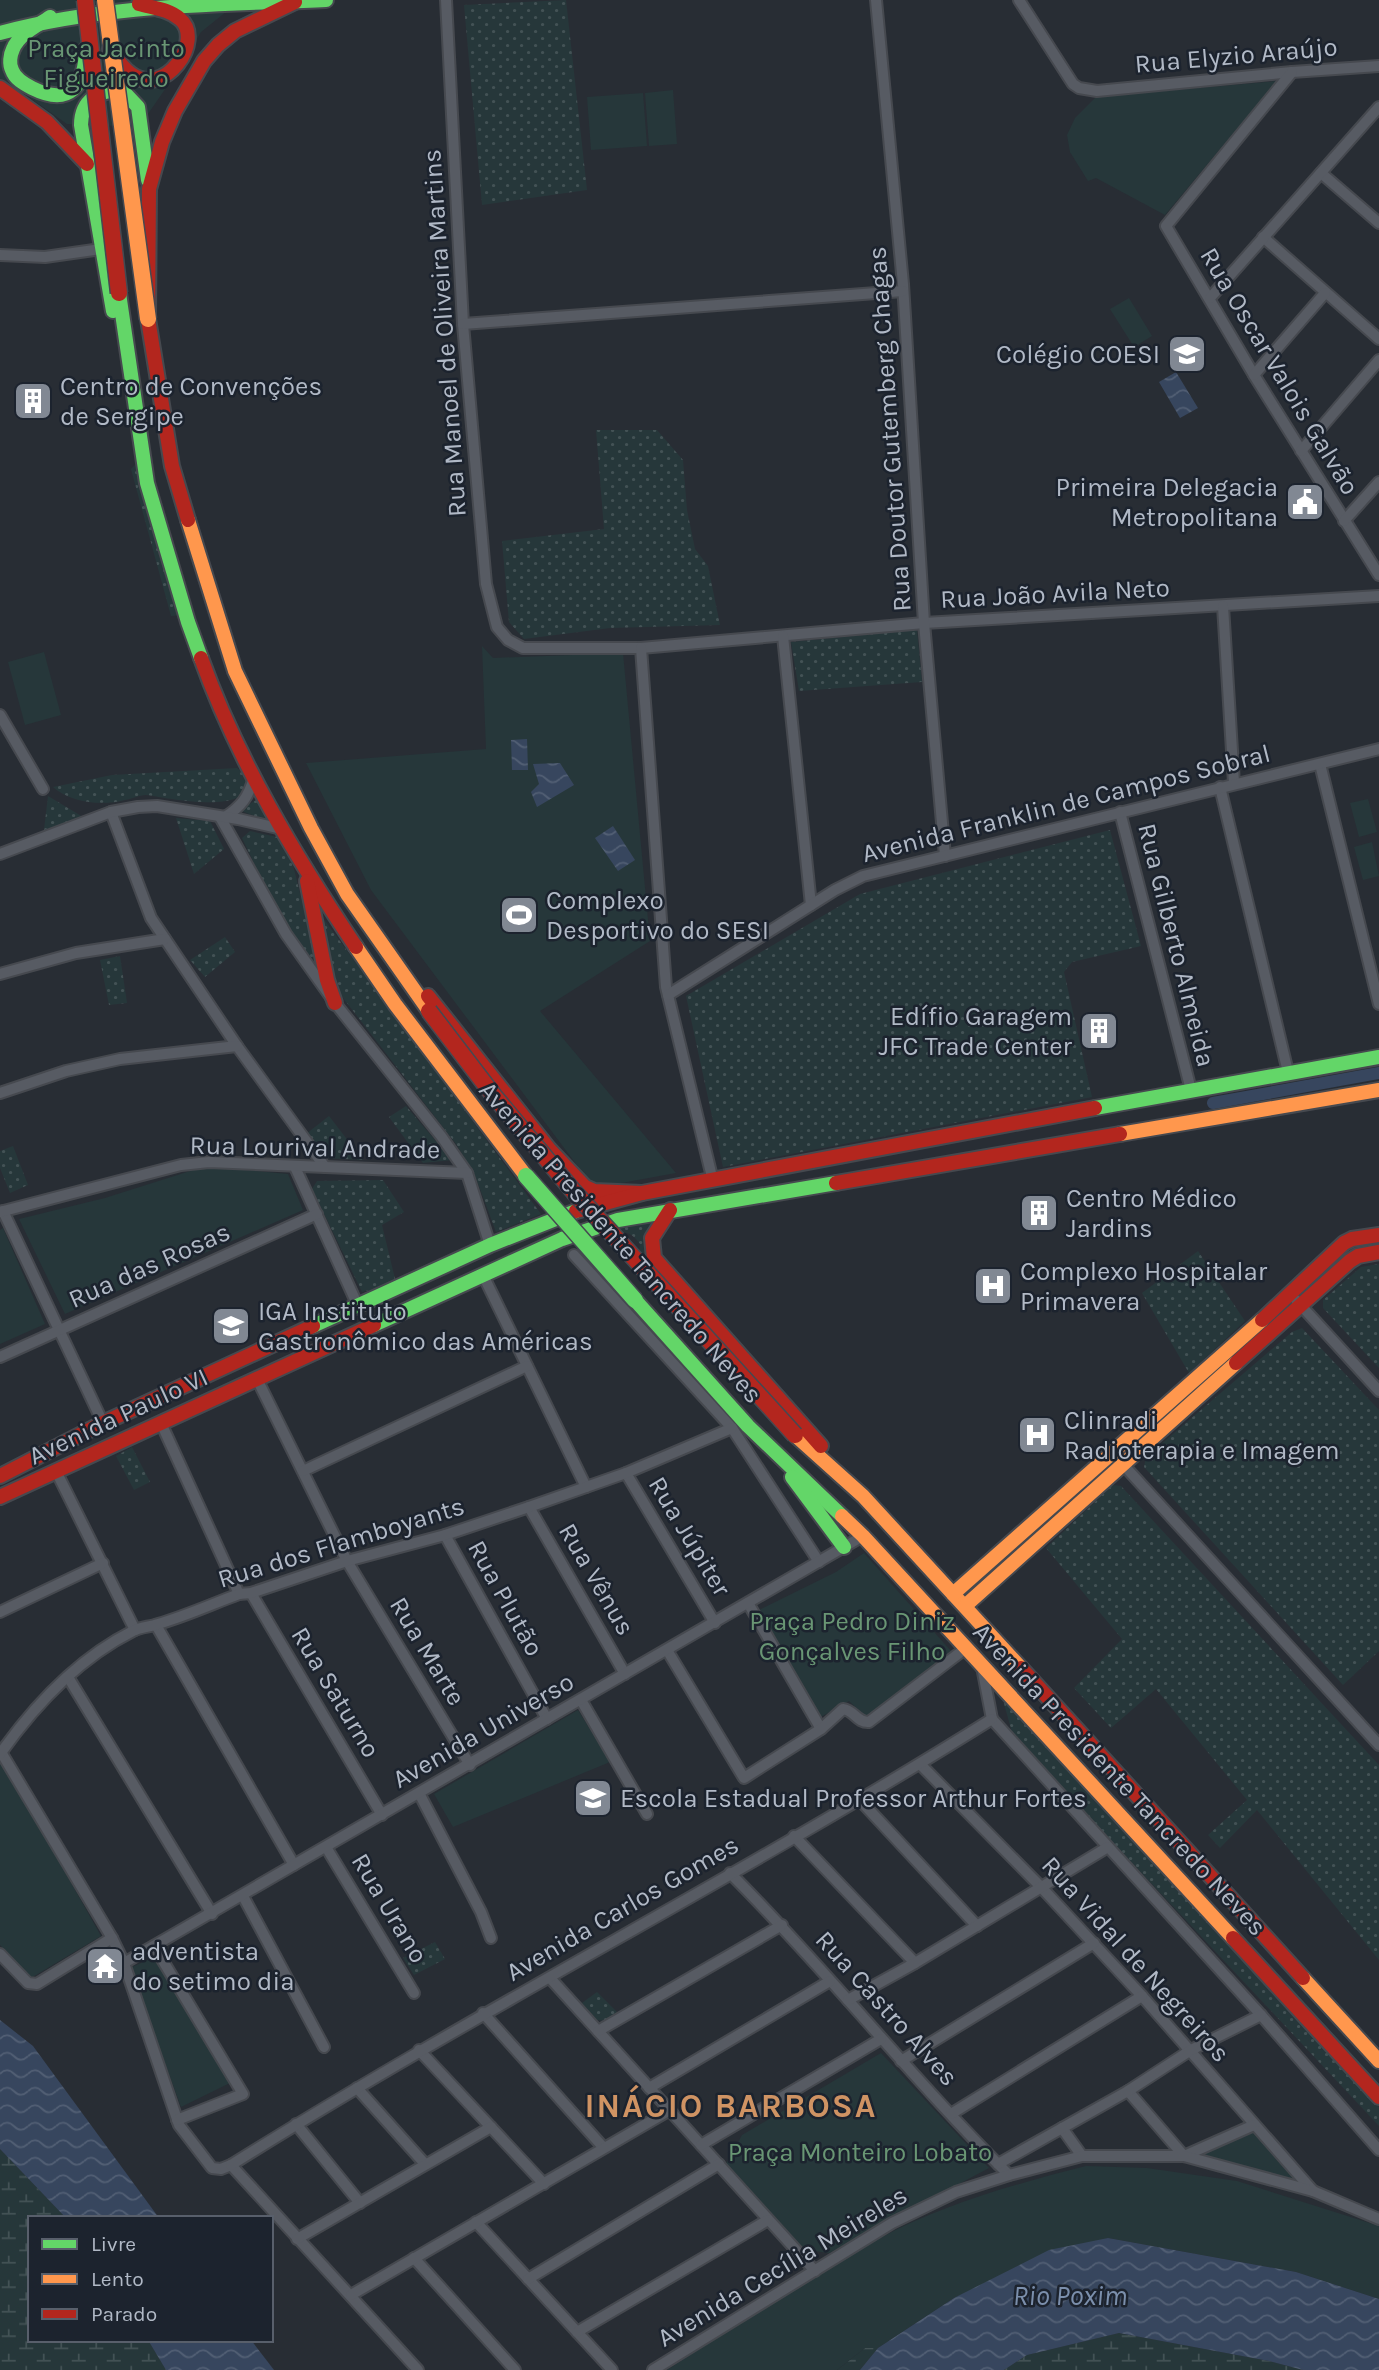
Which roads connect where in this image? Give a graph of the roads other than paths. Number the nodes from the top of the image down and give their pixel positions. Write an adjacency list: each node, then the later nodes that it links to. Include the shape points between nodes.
1 (85, 0): 12 (main road, Avenida Presidente Tancredo Neves, bridge)
2 (105, 0): 14 (main road, Avenida Presidente Tancredo Neves, bridge)
3 (326, 0): 7 (main road)
4 (446, 0): 30 (street, Rua Manoel de Oliveira Martins)
5 (876, 0): 26 (street, Rua Doutor Gutemberg Chagas)
6 (1019, 0): 16 (street, Rua Elyzio Araújo, via 1079,88 1097,91)
7 (295, 2): 8 (main road); 21 (main road, via 235,31 204,61 166,131)
8 (139, 4): 9 (main road); 14 (main road, via 181,19 189,43 179,62 154,82 130,75)
9 (50, 18): 11 (main road); 12 (main road, bridge, via 19,40 12,50 11,68 22,81 50,96 72,92 83,75)
10 (0, 21): 11 (main road)
11 (25, 23): 13 (main road)
12 (88, 26): 34 (main road, Avenida Presidente Tancredo Neves, bridge)
13 (0, 33)
14 (110, 49): 29 (main road, Avenida Presidente Tancredo Neves, bridge)
15 (1379, 66): 16 (street, Rua Elyzio Araújo)
16 (1292, 72): 28 (street, Rua Oscar Valois Galvão, via 1166,226)
17 (0, 88): 19 (main road, via 61,132)
18 (1379, 107): 20 (street)
19 (89, 166): 21 (main road, via 81,114 91,98 122,90 138,107); 24 (main road)
20 (1321, 173): 22 (street); 23 (street)
21 (149, 189): 29 (main road)
22 (1379, 223)
23 (1263, 237): 27 (street); 28 (street)
24 (101, 249): 25 (street, via 46,257); 34 (main road)
25 (0, 255)
26 (903, 291): 30 (street); 41 (street, Rua Doutor Gutemberg Chagas)
27 (1325, 293): 31 (street); 33 (street)
28 (1210, 298): 33 (street, Rua Oscar Valois Galvão)
29 (148, 319): 61 (main road, Avenida Presidente Tancredo Neves, via 172,466 235,671 347,894)
30 (463, 324): 43 (street, Rua Manoel de Oliveira Martins, via 486,584 497,627)
31 (1379, 339)
32 (1379, 360): 35 (street)
33 (1254, 375): 35 (street, Rua Oscar Valois Galvão)
34 (138, 422): 48 (main road, Avenida Presidente Tancredo Neves, via 147,483 188,622 210,683)
35 (1301, 451): 37 (street, Rua Oscar Valois Galvão)
36 (1379, 482): 37 (street)
37 (1344, 522): 38 (street, Rua Oscar Valois Galvão)
38 (1379, 575)
39 (1379, 596): 40 (street, Rua João Avila Neto)
40 (1223, 606): 41 (street, Rua João Avila Neto); 49 (street)
41 (924, 624): 42 (street, Rua João Avila Neto); 57 (street, Rua Doutor Gutemberg Chagas)
42 (783, 636): 44 (street, Rua João Avila Neto); 59 (street)
43 (523, 648): 44 (street, Rua João Avila Neto)
44 (640, 648): 63 (street)
45 (0, 715): 51 (street)
46 (1379, 749): 47 (street, Avenida Franklin de Campos Sobral)
47 (1320, 764): 49 (street, Avenida Franklin de Campos Sobral); 65 (street)
48 (254, 778): 54 (street, via 242,806); 55 (main road, Avenida Presidente Tancredo Neves)
49 (1234, 783): 50 (street, Avenida Franklin de Campos Sobral)
50 (1220, 787): 53 (street, Avenida Franklin de Campos Sobral); 68 (street)
51 (43, 789)
52 (111, 812): 54 (street, via 157,806); 56 (street); 60 (street, via 151,918)
53 (1120, 812): 57 (street, Avenida Franklin de Campos Sobral); 69 (street, Rua Gilberto Almeida)
54 (223, 817): 55 (street); 64 (street, via 286,934)
55 (282, 829): 58 (main road, Avenida Presidente Tancredo Neves)
56 (0, 854)
57 (945, 856): 59 (street, Avenida Franklin de Campos Sobral, via 863,876)
58 (305, 871): 64 (main road); 99 (main road, Avenida Presidente Tancredo Neves, bridge, via 395,1004 526,1176)
59 (811, 905): 63 (street, Avenida Franklin de Campos Sobral)
60 (164, 939): 62 (street, via 76,953); 66 (street)
61 (381, 944): 80 (main road, via 407,968 549,1149 586,1187); 106 (main road, Avenida Presidente Tancredo Neves, bridge, via 504,1109 644,1272 795,1434)
62 (0, 974)
63 (668, 995): 78 (street)
64 (335, 1003): 77 (street)
65 (1379, 1004)
66 (237, 1046): 71 (street, via 120,1059); 74 (street)
67 (1379, 1057): 68 (main road)
68 (1288, 1072): 69 (main road)
69 (1191, 1090): 72 (main road)
70 (1379, 1090): 75 (main road, Avenida Paulo VI)
71 (0, 1093)
72 (929, 1141): 75 (main road, via 925,1153); 76 (main road)
73 (295, 1167): 74 (street, Rua Lourival Andrade); 82 (street, Rua Lourival Andrade, via 181,1165); 83 (street)
74 (325, 1167): 77 (street, Rua Lourival Andrade)
75 (932, 1167): 79 (main road, Avenida Paulo VI)
76 (778, 1170): 78 (main road); 79 (main road, via 787,1180)
77 (467, 1173): 85 (street)
78 (713, 1181): 80 (main road)
79 (783, 1191): 81 (main road, Avenida Paulo VI)
80 (642, 1193): 85 (main road, Avenida Paulo VI, via 592,1205)
81 (670, 1210): 88 (main road, Avenida Paulo VI, via 618,1220 562,1239); 106 (main road, via 655,1228 654,1258)
82 (1, 1211): 91 (street)
83 (317, 1214): 90 (street); 91 (street, Rua das Rosas)
84 (1379, 1235): 89 (main road, via 1343,1243)
85 (490, 1245): 90 (main road, Avenida Paulo VI)
86 (1379, 1252): 89 (main road, via 1358,1256)
87 (573, 1255): 98 (street)
88 (483, 1275): 93 (street); 94 (main road, Avenida Paulo VI)
89 (1296, 1300): 95 (street); 100 (main road)
90 (358, 1306): 96 (main road, Avenida Paulo VI)
91 (60, 1330): 92 (street, Rua das Rosas); 96 (street)
92 (0, 1357)
93 (527, 1366): 102 (street); 105 (street)
94 (257, 1379): 97 (main road, Avenida Paulo VI); 102 (street, Rua Marte)
95 (1379, 1391)
96 (103, 1423): 104 (main road, Avenida Paulo VI)
97 (161, 1423): 101 (main road, Avenida Paulo VI); 116 (street)
98 (732, 1428): 103 (street, Rua dos Flamboyants); 113 (street)
99 (769, 1447): 110 (main road, Avenida Presidente Tancredo Neves); 111 (main road)
100 (1118, 1458): 117 (main road); 119 (main road); 133 (street)
101 (56, 1471): 107 (main road, Avenida Paulo VI); 114 (street)
102 (303, 1471): 112 (street, Rua Marte)
103 (626, 1473): 105 (street, Rua dos Flamboyants); 121 (street, Rua Júpiter)
104 (0, 1476)
105 (586, 1487): 108 (street, Rua dos Flamboyants)
106 (863, 1496): 117 (main road, Avenida Presidente Tancredo Neves)
107 (0, 1497)
108 (529, 1507): 109 (street, Rua dos Flamboyants); 127 (street, Rua Vênus)
109 (445, 1535): 112 (street, Rua dos Flamboyants); 130 (street, Rua Plutão)
110 (863, 1536): 111 (street, Avenida Universo); 124 (main road, Avenida Presidente Tancredo Neves)
111 (844, 1547): 113 (street, Avenida Universo)
112 (346, 1560): 115 (street, Rua dos Flamboyants); 136 (street, Rua Marte)
113 (819, 1562): 118 (street, Avenida Universo)
114 (103, 1563): 120 (street); 123 (street)
115 (251, 1593): 116 (street, Rua dos Flamboyants); 142 (street, Rua Saturno)
116 (239, 1594): 122 (street, Rua dos Flamboyants)
117 (953, 1594): 119 (main road, Avenida Presidente Tancredo Neves)
118 (748, 1604): 121 (street, Avenida Universo); 132 (street)
119 (965, 1606): 138 (main road, Avenida Presidente Tancredo Neves)
120 (0, 1612)
121 (715, 1623): 125 (street, Avenida Universo)
122 (156, 1625): 123 (street, Rua dos Flamboyants); 148 (street)
123 (135, 1630): 128 (street, Rua dos Flamboyants)
124 (966, 1648): 126 (main road, Avenida Presidente Tancredo Neves); 132 (street, via 869,1722 846,1709)
125 (667, 1650): 127 (street, Avenida Universo); 132 (street, via 744,1779)
126 (982, 1667): 131 (street); 137 (main road, Avenida Presidente Tancredo Neves)
127 (625, 1674): 129 (street, Avenida Universo)
128 (68, 1677): 134 (street, Rua dos Flamboyants); 152 (street)
129 (581, 1700): 130 (street, Avenida Universo); 141 (street)
130 (547, 1719): 136 (street, Avenida Universo)
131 (992, 1719): 135 (street, Avenida Carlos Gomes); 147 (street)
132 (821, 1729)
133 (1379, 1745)
134 (0, 1753): 155 (street)
135 (920, 1764): 140 (street, Avenida Carlos Gomes); 150 (street, Rua Vidal de Negreiros)
136 (470, 1765): 139 (street, Avenida Universo)
137 (1093, 1786): 138 (main road, via 1118,1803); 143 (main road, Avenida Presidente Tancredo Neves)
138 (1132, 1790): 145 (main road, Avenida Presidente Tancredo Neves)
139 (419, 1793): 142 (street, Avenida Universo); 156 (street)
140 (859, 1799): 144 (street, Avenida Carlos Gomes); 154 (street)
141 (647, 1814)
142 (382, 1815): 146 (street, Avenida Universo)
143 (1134, 1829): 145 (main road, via 1146,1819); 179 (main road, Avenida Presidente Tancredo Neves)
144 (794, 1836): 149 (street, Avenida Carlos Gomes); 161 (street)
145 (1179, 1844): 175 (main road, Avenida Presidente Tancredo Neves)
146 (326, 1847): 148 (street, Avenida Universo); 164 (street, Rua Urano)
147 (1108, 1847): 150 (street); 168 (street)
148 (294, 1865): 151 (street, Avenida Universo)
149 (730, 1873): 153 (street, Rua Castro Alves); 162 (street, Avenida Carlos Gomes)
150 (1042, 1888): 154 (street); 157 (street, Rua Vidal de Negreiros)
151 (243, 1896): 152 (street, Avenida Universo); 171 (street)
152 (212, 1914): 158 (street, Avenida Universo)
153 (782, 1925): 163 (street, Rua Castro Alves); 169 (street)
154 (977, 1926): 161 (street)
155 (112, 1938): 159 (street, via 37,1984 28,1983); 160 (street)
156 (491, 1938)
157 (1094, 1943): 165 (street, Rua Vidal de Negreiros); 174 (street)
158 (153, 1946): 160 (street, Avenida Universo); 182 (street, via 243,2094)
159 (0, 1954)
160 (124, 1963): 182 (street)
161 (915, 1963): 166 (street)
162 (550, 1978): 167 (street, Avenida Carlos Gomes); 169 (street)
163 (830, 1981): 166 (street, Rua Castro Alves); 177 (street)
164 (414, 1993)
165 (1142, 1996): 173 (street, Rua Vidal de Negreiros); 181 (street)
166 (848, 2000): 170 (street, Rua Castro Alves)
167 (483, 2013): 172 (street, Avenida Carlos Gomes); 188 (street)
168 (1261, 2015): 173 (street); 189 (street)
169 (598, 2031): 177 (street)
170 (881, 2039): 174 (street, Rua Castro Alves); 187 (street)
171 (324, 2047)
172 (419, 2050): 176 (street, Avenida Carlos Gomes); 185 (street)
173 (1191, 2050): 178 (street); 184 (street, Rua Vidal de Negreiros)
174 (901, 2061): 181 (street, Rua Castro Alves)
175 (1379, 2061)
176 (357, 2088): 183 (street, Avenida Carlos Gomes); 192 (street)
177 (649, 2088): 180 (street)
178 (1128, 2091): 186 (street); 191 (street)
179 (1379, 2097)
180 (670, 2110): 187 (street); 188 (street)
181 (951, 2113): 194 (street, Rua Castro Alves)
182 (177, 2120): 195 (street, via 212,2168)
183 (296, 2124): 195 (street, Avenida Carlos Gomes); 199 (street)
184 (1254, 2125): 191 (street); 198 (street, Rua Vidal de Negreiros)
185 (491, 2127): 192 (street); 197 (street)
186 (1062, 2128): 190 (street); 194 (street)
187 (701, 2145): 193 (street)
188 (603, 2147): 197 (street)
189 (1379, 2150)
190 (1082, 2156): 191 (street, Avenida Cecília Meireles); 196 (street, Avenida Cecília Meireles)
191 (1184, 2156): 198 (street, Avenida Cecília Meireles)
192 (425, 2164): 199 (street)
193 (719, 2164): 201 (street); 206 (street)
194 (998, 2164): 196 (street, Rua Castro Alves)
195 (231, 2165): 203 (street)
196 (1009, 2175): 205 (street, Avenida Cecília Meireles, via 956,2192 892,2223)
197 (544, 2184): 202 (street)
198 (1313, 2191): 200 (street, Avenida Cecília Meireles)
199 (360, 2203): 203 (street)
200 (1379, 2218)
201 (768, 2220): 205 (street); 208 (street)
202 (476, 2222): 204 (street); 206 (street)
203 (297, 2239): 207 (street)
204 (414, 2258): 207 (street); 210 (street)
205 (815, 2271): 212 (street, Avenida Cecília Meireles)
206 (528, 2279): 208 (street)
207 (351, 2295): 209 (street)
208 (577, 2332): 211 (street)
209 (418, 2370)
210 (515, 2370)
211 (612, 2370)
212 (653, 2370)

